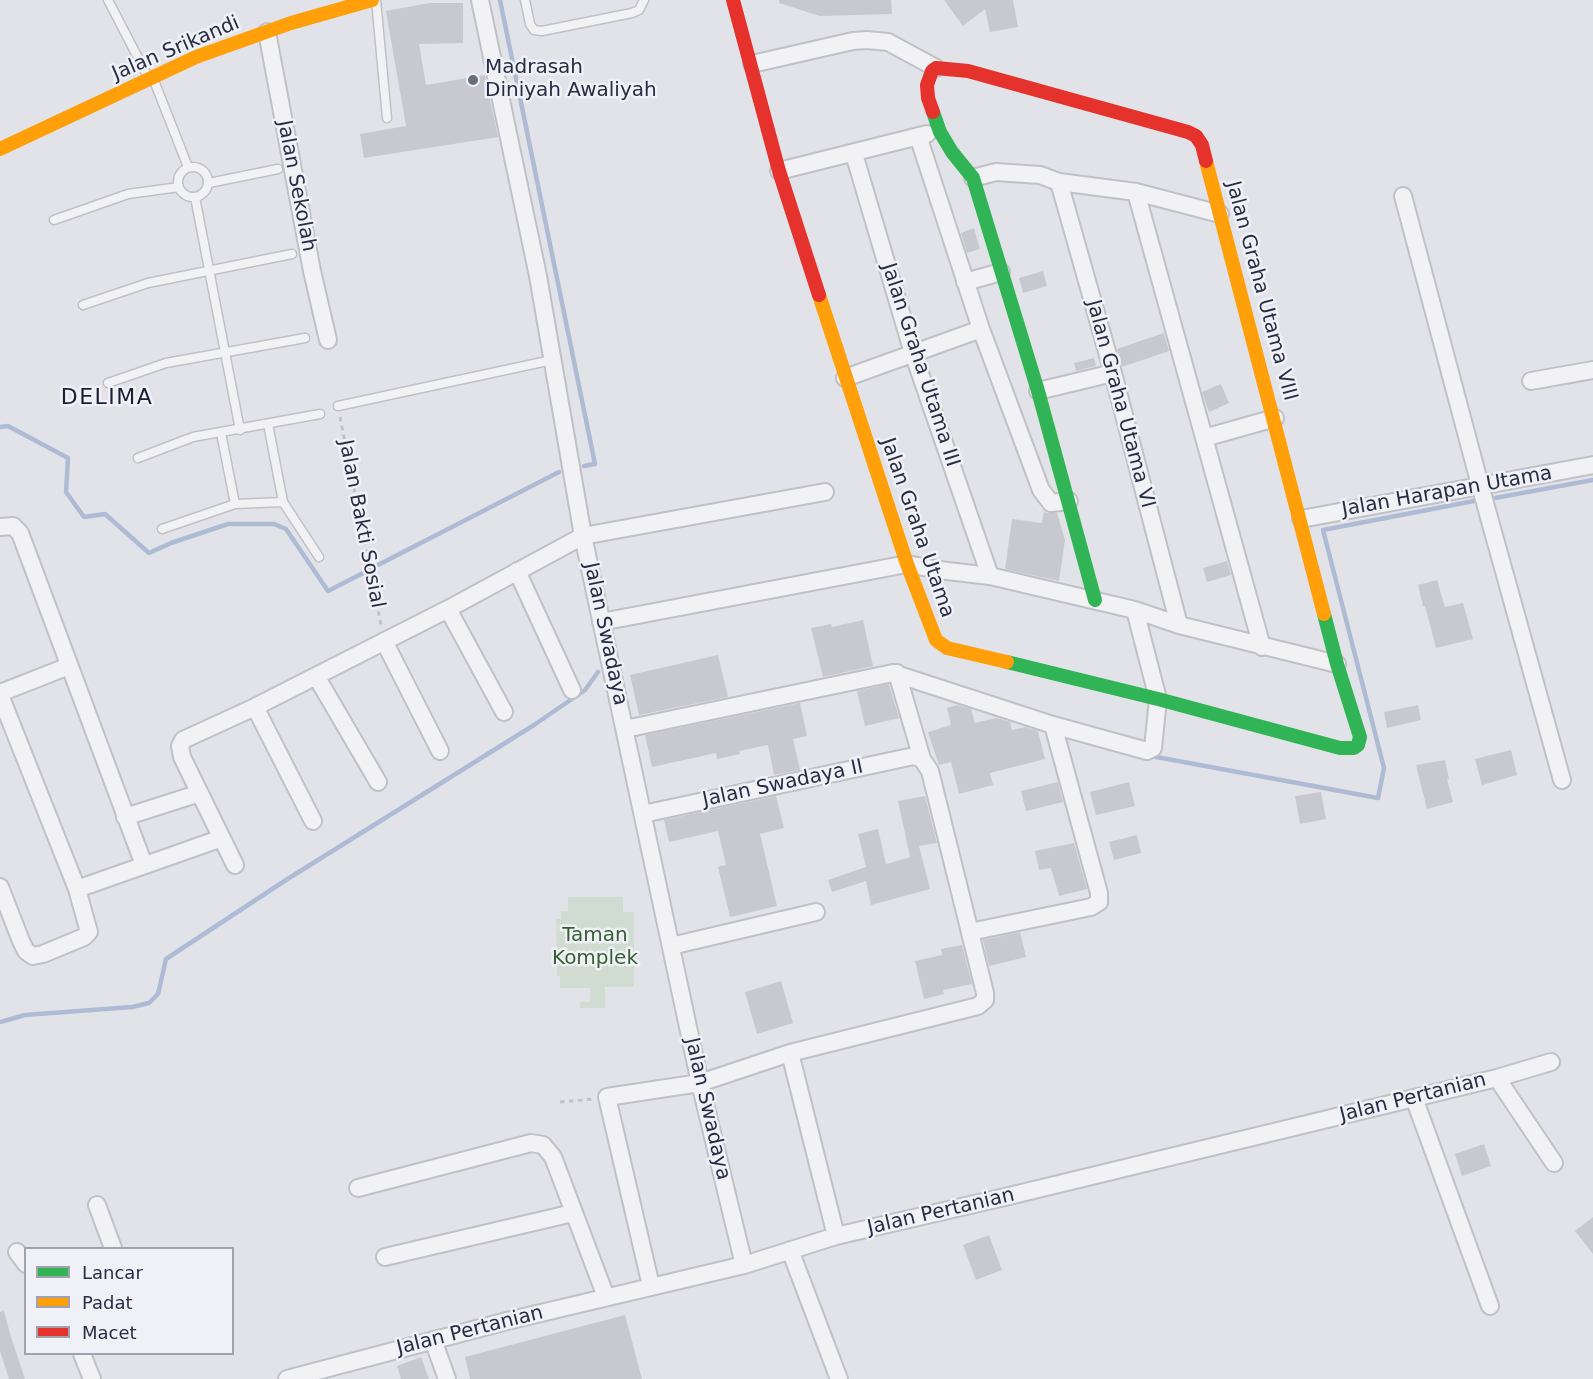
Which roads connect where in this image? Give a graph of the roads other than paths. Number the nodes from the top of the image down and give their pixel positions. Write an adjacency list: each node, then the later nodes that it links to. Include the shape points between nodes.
1 (108, 0): 10 (lane)
2 (374, 0): 7 (street, Jalan Srikandi); 11 (lane)
3 (480, 0): 38 (street, Jalan Swadaya)
4 (525, 0): 5 (lane, via 530,24 534,30 542,31 632,13 639,10)
5 (644, 0)
6 (733, 0): 8 (street, Jalan Graha Utama)
7 (267, 32): 10 (street, Jalan Srikandi); 35 (street, Jalan Sekolah)
8 (752, 63): 9 (street, via 867,40 888,42); 18 (street, Jalan Graha Utama)
9 (936, 68): 12 (street, via 927,85); 26 (street, Jalan Graha Utama VIII, via 968,71 1196,136 1203,145)
10 (151, 78): 14 (street, Jalan Srikandi); 16 (lane)
11 (387, 118)
12 (940, 132): 13 (street); 19 (street)
13 (918, 136): 15 (street); 31 (street)
14 (0, 149)
15 (854, 154): 18 (street); 37 (street, Jalan Graha Utama III)
16 (188, 167): 21 (lane, via 202,169); 22 (lane, via 180,173)
17 (278, 169): 21 (lane)
18 (779, 171): 41 (street, Jalan Graha Utama)
19 (973, 178): 20 (street, via 1010,172 1040,175); 30 (street)
20 (1059, 182): 23 (street); 40 (street, Jalan Graha Utama VI)
21 (209, 183): 25 (lane, via 205,192)
22 (178, 187): 25 (lane, via 185,195); 27 (lane, via 128,194)
23 (1136, 192): 26 (street); 52 (street)
24 (1403, 196): 56 (street)
25 (195, 197): 29 (lane)
26 (1220, 214): 47 (street, Jalan Graha Utama VIII)
27 (54, 220)
28 (292, 254): 29 (lane)
29 (209, 271): 32 (lane, via 148,283); 36 (lane)
30 (1001, 272): 31 (street); 44 (street)
31 (965, 282): 33 (street)
32 (83, 305)
33 (981, 329): 37 (street); 53 (street)
34 (305, 338): 36 (lane)
35 (328, 340)
36 (225, 351): 43 (lane, via 166,363); 49 (lane)
37 (913, 353): 41 (street); 68 (street, Jalan Graha Utama III)
38 (552, 360): 45 (lane); 64 (street, Jalan Swadaya)
39 (1593, 370): 42 (street)
40 (1113, 373): 44 (street); 73 (street, Jalan Graha Utama VI)
41 (845, 378): 66 (street, Jalan Graha Utama)
42 (1531, 381)
43 (108, 383)
44 (1038, 391): 51 (street)
45 (338, 406)
46 (320, 414): 48 (lane)
47 (1275, 418): 52 (street); 61 (street, Jalan Graha Utama VIII)
48 (268, 424): 49 (lane); 59 (lane)
49 (240, 430): 50 (lane)
50 (221, 433): 54 (lane, via 193,437); 60 (lane)
51 (1051, 437): 53 (street); 58 (street)
52 (1204, 438): 75 (street)
53 (1024, 446): 58 (street, via 1043,496 1051,503)
54 (138, 458)
55 (1593, 465): 56 (street, Jalan Harapan Utama)
56 (1479, 485): 61 (street, Jalan Harapan Utama); 90 (street)
57 (825, 492): 64 (street)
58 (1069, 501): 69 (street)
59 (283, 502): 60 (lane); 65 (lane)
60 (235, 504): 63 (lane)
61 (1301, 519): 76 (street, Jalan Graha Utama VIII)
62 (0, 527): 77 (street, via 13,526 20,533)
63 (162, 530)
64 (583, 536): 67 (street); 72 (street, Jalan Swadaya)
65 (319, 557)
66 (907, 564): 68 (street); 72 (street); 82 (street, Jalan Graha Utama, via 933,634 947,648)
67 (517, 571): 70 (street); 80 (street)
68 (990, 576): 69 (street)
69 (1095, 600): 71 (street)
70 (447, 609): 74 (street); 84 (street)
71 (1135, 610): 73 (street); 82 (street)
72 (602, 622): 86 (street, Jalan Swadaya)
73 (1179, 625): 75 (street)
74 (384, 641): 79 (street); 88 (street)
75 (1262, 647): 76 (street)
76 (1337, 664): 87 (street, Jalan Graha Utama VIII)
77 (69, 666): 81 (street); 94 (street)
78 (897, 673): 85 (street); 86 (street); 89 (street)
79 (316, 676): 83 (street); 91 (street)
80 (572, 690)
81 (0, 694): 100 (street)
82 (1158, 699): 85 (street, via 1154,742 1147,751); 87 (street, Jalan Graha Utama, via 1340,748 1354,748)
83 (255, 707): 92 (street, via 183,740 182,757); 95 (street)
84 (504, 712)
85 (1053, 725): 103 (street, via 1099,902 1091,907)
86 (626, 729): 93 (street, Jalan Swadaya)
87 (1360, 737)
88 (440, 751)
89 (922, 759): 93 (street, Jalan Swadaya II, via 914,756); 103 (street, via 930,771)
90 (1562, 780)
91 (378, 782)
92 (200, 793): 94 (street); 96 (street)
93 (643, 814): 104 (street, Jalan Swadaya)
94 (125, 817): 97 (street)
95 (313, 821)
96 (222, 838): 97 (street); 98 (street)
97 (144, 865): 100 (street)
98 (235, 865)
99 (0, 887): 102 (street)
100 (77, 889): 102 (street, via 89,928 84,937 33,956)
101 (816, 912): 104 (street)
102 (6, 922)
103 (970, 932): 105 (street, via 985,993 982,1005)
104 (671, 946): 108 (street, Jalan Swadaya)
105 (790, 1053): 108 (street); 114 (street)
106 (1551, 1062): 107 (street)
107 (1497, 1078): 109 (street, Jalan Pertanian); 110 (street, Jalan Pertanian)
108 (700, 1083): 118 (street, Jalan Swadaya); 119 (street, via 607,1097)
109 (1414, 1098): 114 (street, Jalan Pertanian); 121 (street)
110 (1554, 1163)
111 (358, 1188): 113 (street, via 535,1143 543,1145 553,1157)
112 (97, 1205): 115 (street)
113 (573, 1213): 117 (street); 120 (street)
114 (836, 1236): 116 (street, Jalan Pertanian)
115 (113, 1247)
116 (790, 1250): 118 (street, Jalan Pertanian); 127 (street)
117 (385, 1257)
118 (744, 1265): 119 (street, Jalan Pertanian)
119 (651, 1286): 120 (street, Jalan Pertanian)
120 (606, 1297): 122 (street, Jalan Pertanian)
121 (1490, 1306)
122 (433, 1340): 125 (street, Jalan Pertanian); 126 (street)
123 (83, 1355): 124 (street)
124 (92, 1379)
125 (287, 1379)
126 (447, 1379)
127 (839, 1379)

